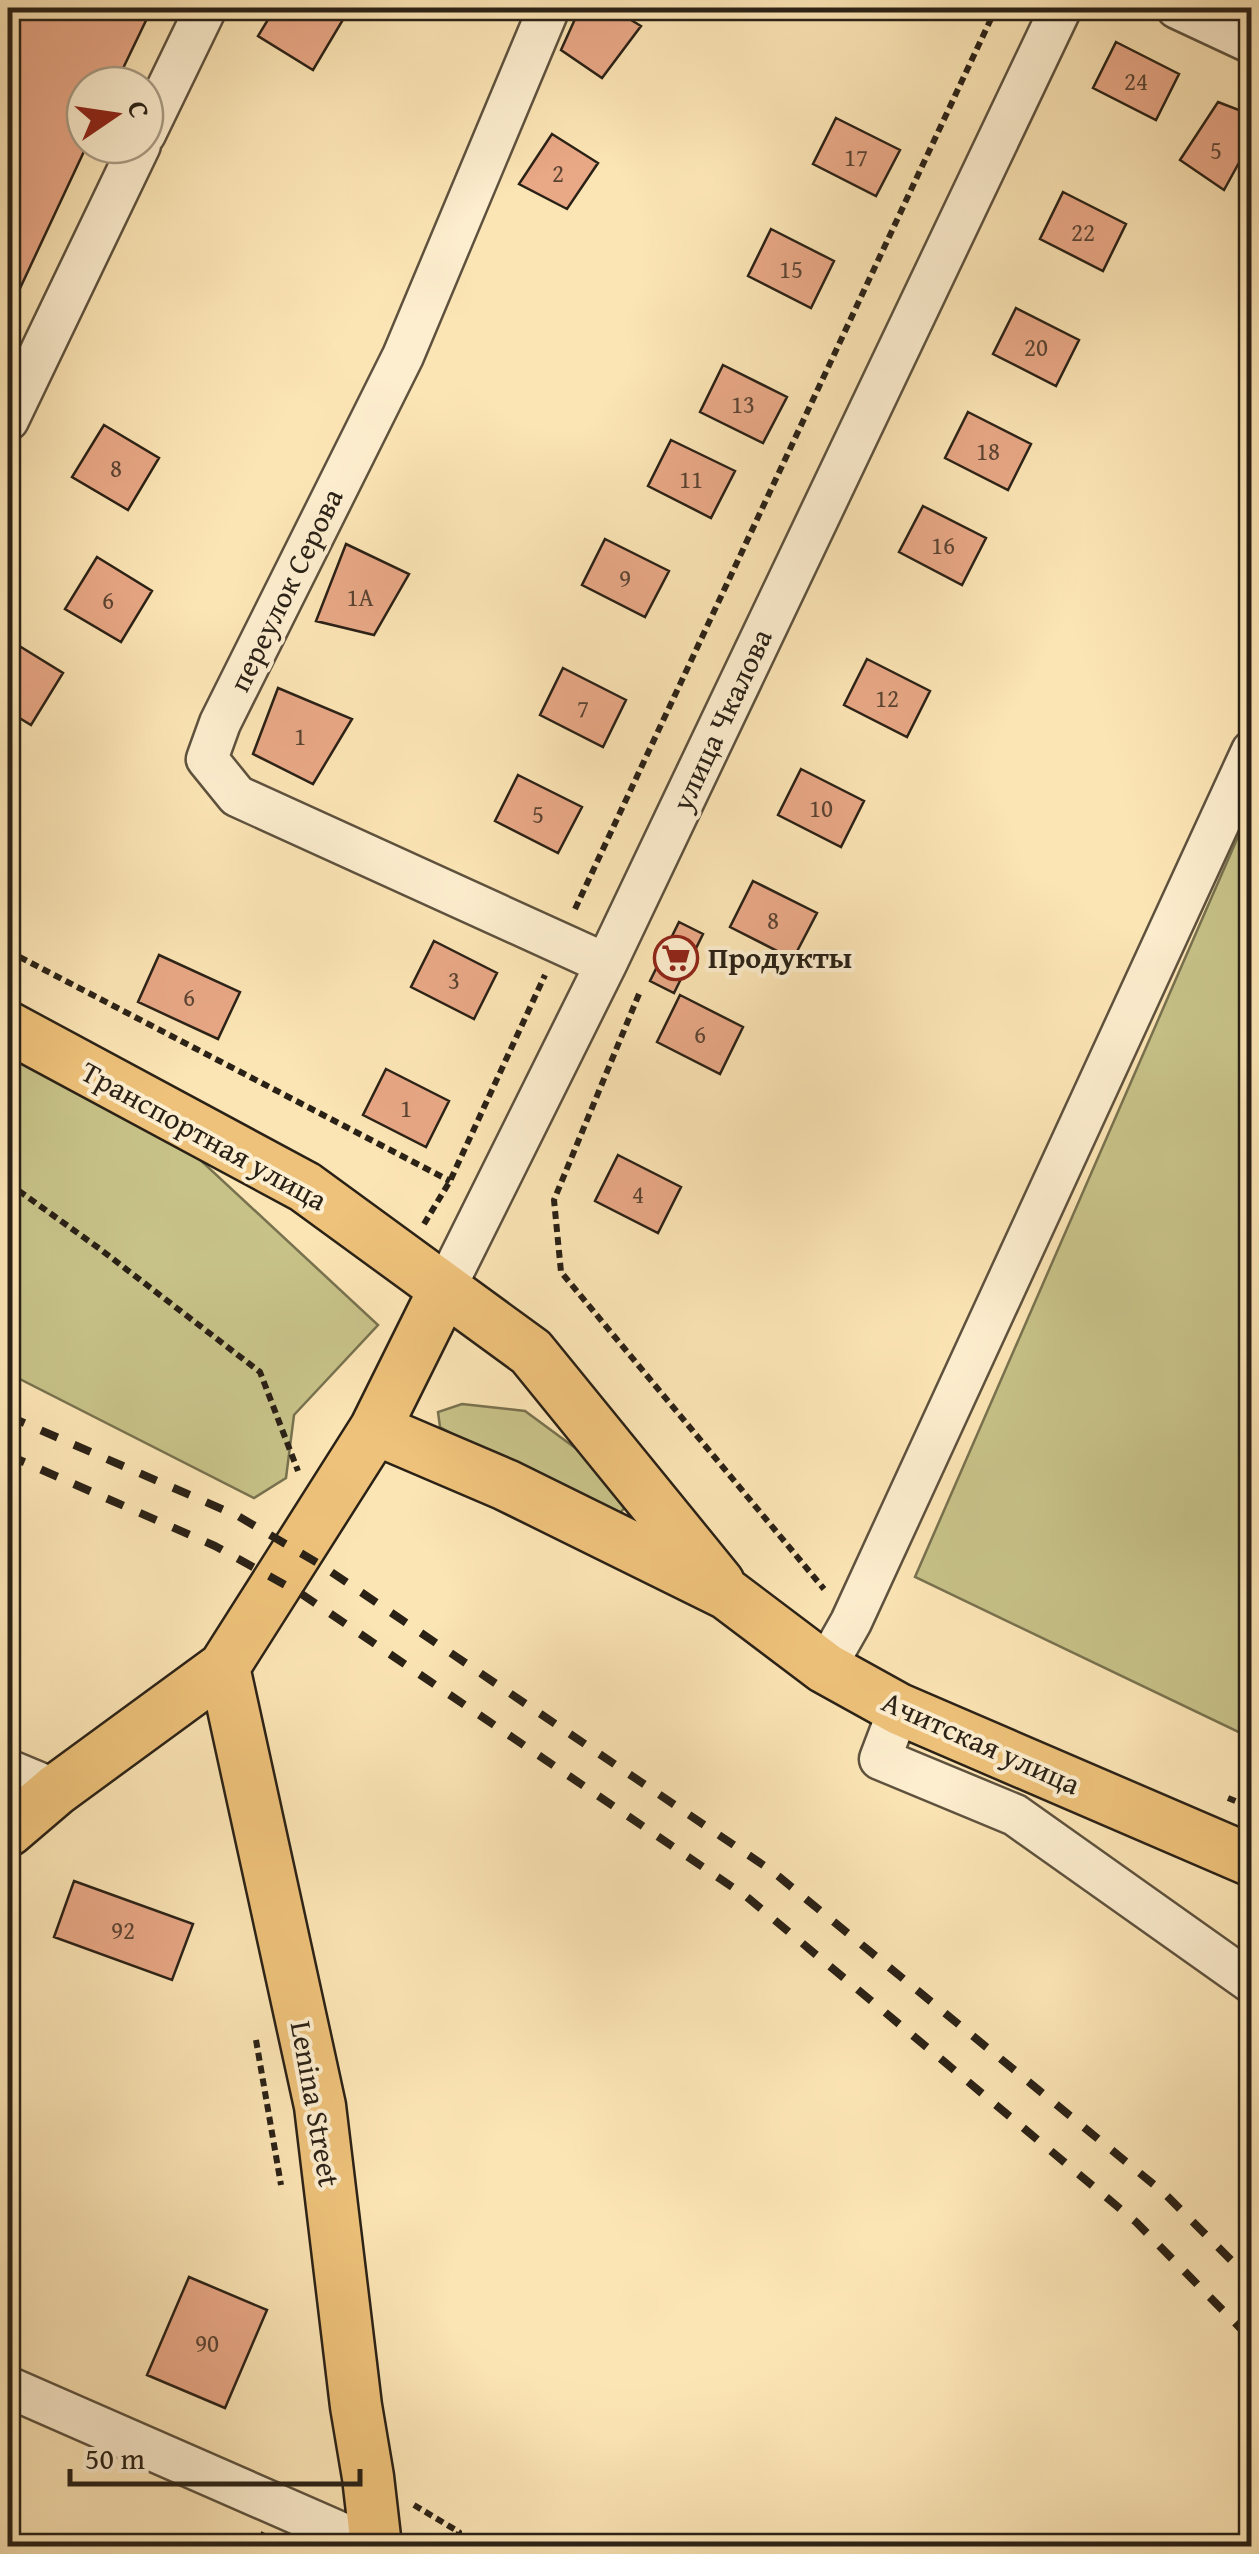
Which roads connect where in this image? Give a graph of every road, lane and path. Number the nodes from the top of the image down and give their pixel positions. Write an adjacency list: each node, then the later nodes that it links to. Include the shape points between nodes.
1 (206, 8): 7 (street)
2 (549, 8): 11 (street, переулок Серова, via 402,356 207,759 237,796)
3 (996, 8): 11 (path)
4 (1061, 8): 13 (street, улица Чкалова)
5 (1176, 8): 6 (street)
6 (1252, 43)
7 (165, 93)
8 (130, 165): 9 (street)
9 (8, 420)
10 (1252, 751): 23 (street)
11 (560, 943): 13 (street, переулок Серова); 16 (path)
12 (8, 951): 16 (path)
13 (606, 964): 19 (street, улица Чкалова)
14 (640, 990): 23 (path, via 554,1200 561,1272)
15 (8, 1027): 18 (main road, Транспортная улица, via 305,1187)
16 (450, 1181): 18 (path)
17 (8, 1183): 21 (path, via 260,1372)
18 (402, 1260): 19 (main road, Транспортная улица)
19 (444, 1290): 20 (main road, улица Чкалова); 22 (main road, Ачитская улица, via 531,1352)
20 (374, 1429): 22 (main road, Ачитская улица, via 506,1485); 24 (main road, улица Чкалова)
21 (302, 1482)
22 (728, 1594): 25 (main road, Ачитская улица)
23 (851, 1622): 25 (street)
24 (224, 1666): 28 (main road); 37 (main road, Lenina Street, via 320,2106)
25 (825, 1668): 26 (main road, Ачитская улица)
26 (900, 1709): 32 (main road, Ачитская улица); 33 (street, via 880,1759 1015,1815)
27 (8, 1770): 28 (street)
28 (56, 1790): 31 (main road)
29 (1216, 1793): 30 (path)
30 (1252, 1808)
31 (8, 1831)
32 (1252, 1861)
33 (1252, 1983)
34 (254, 2028): 35 (path)
35 (281, 2186)
36 (8, 2387): 37 (street)
37 (374, 2546)

